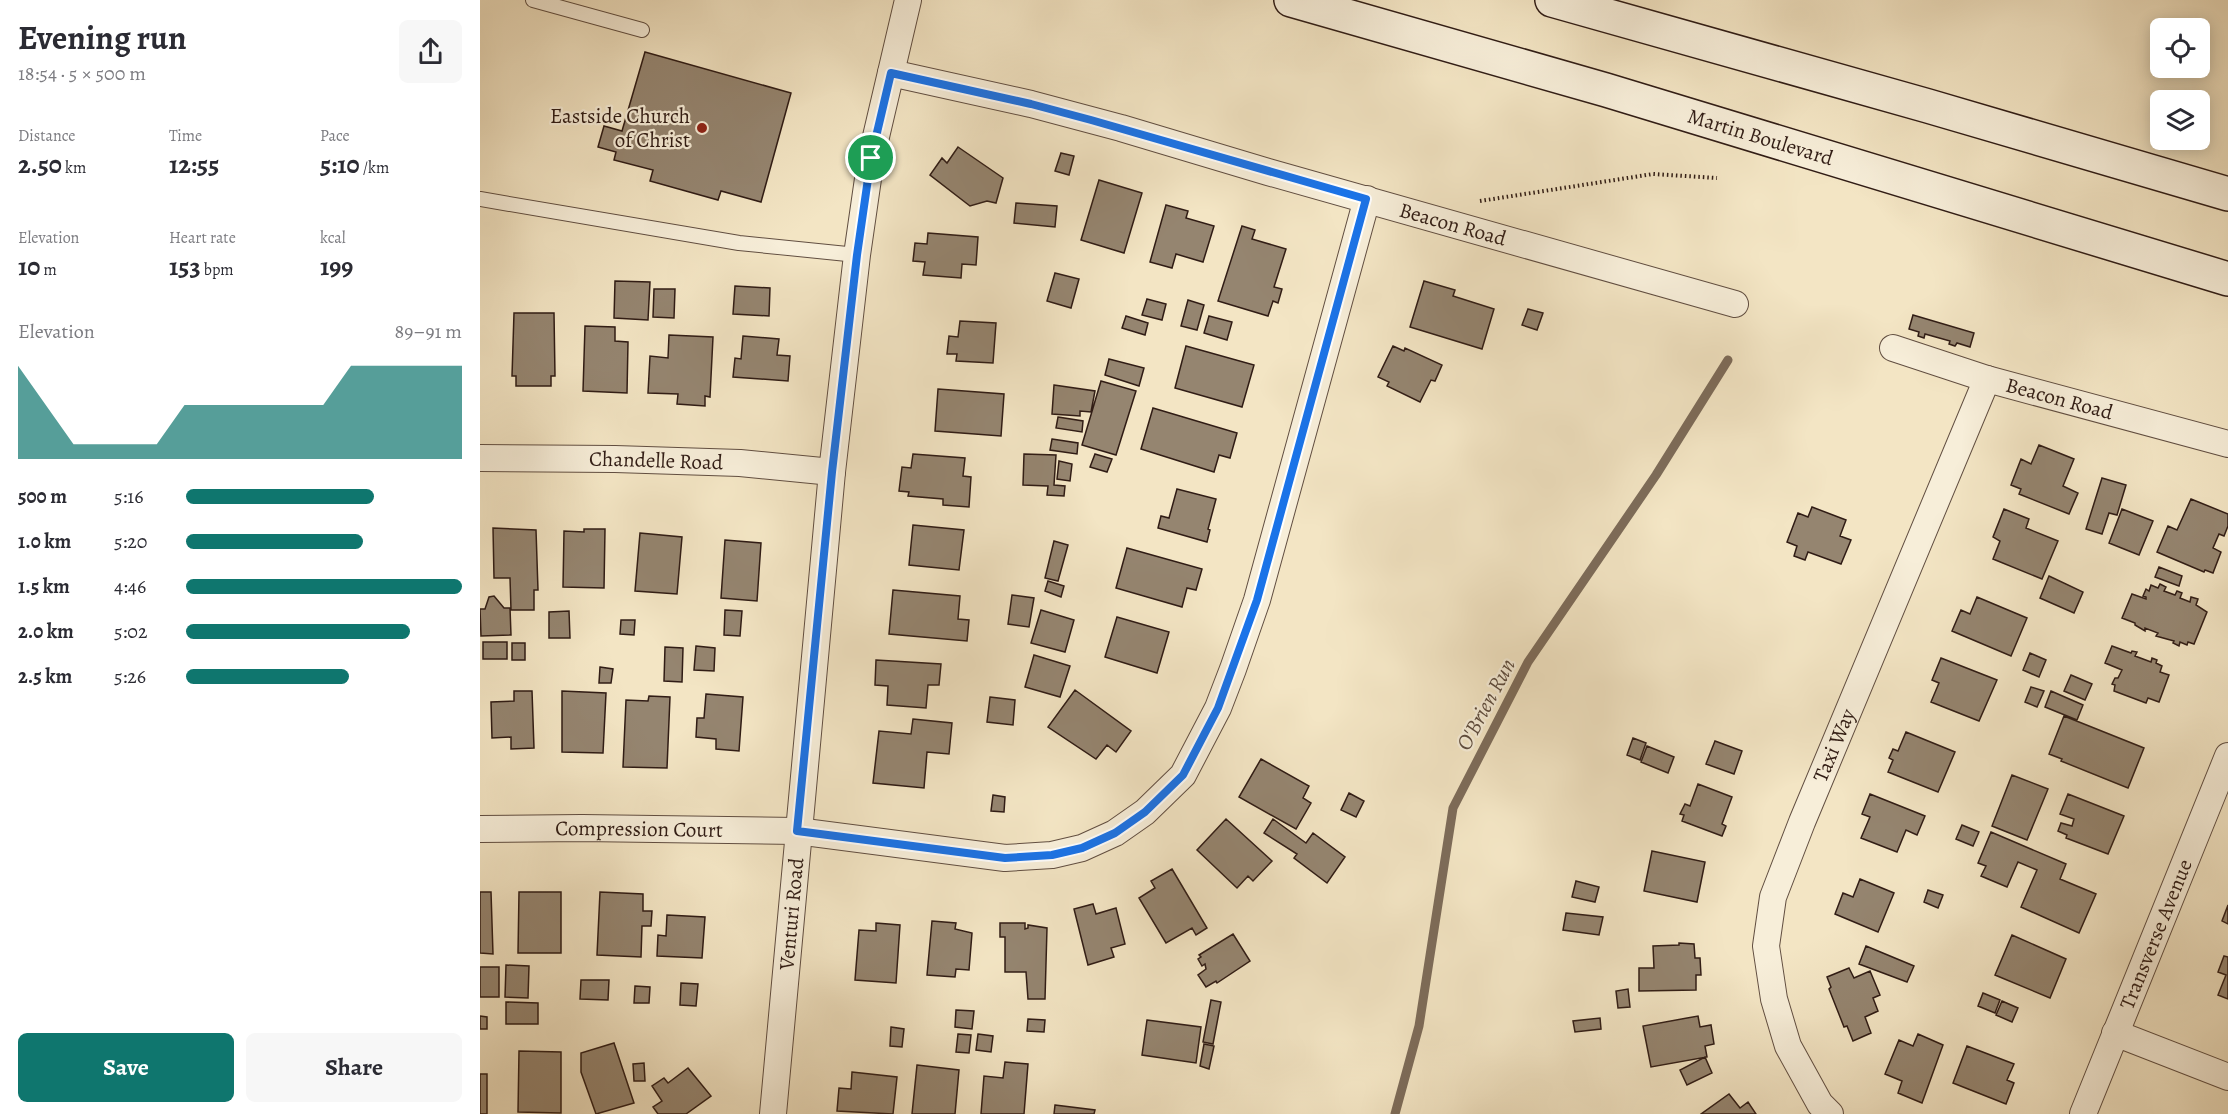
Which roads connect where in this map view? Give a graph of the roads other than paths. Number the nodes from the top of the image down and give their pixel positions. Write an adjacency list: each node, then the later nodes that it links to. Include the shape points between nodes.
1 (533, 0): 5 (lane)
2 (908, 0): 6 (street, Venturi Road)
3 (1291, 0): 11 (main road, Martin Boulevard, via 1606,90)
4 (1552, 0): 7 (main road)
5 (642, 30)
6 (891, 73): 9 (street, Beacon Road, via 1031,104); 10 (street, Venturi Road, via 871,158)
7 (2228, 194)
8 (480, 199): 10 (lane, via 740,243)
9 (1366, 199): 12 (street, Beacon Road); 20 (street, Compression Court, via 1257,600 1218,708 1183,775 1145,812 1115,833 1082,848 1052,855 1005,858)
10 (857, 255): 17 (street, Venturi Road)
11 (2228, 279)
12 (1735, 304)
13 (1893, 348): 14 (street, Beacon Road)
14 (1987, 380): 15 (street, Beacon Road); 24 (street, Taxi Way, via 1773,897 1766,946 1774,999 1788,1046 1820,1104)
15 (2228, 444)
16 (480, 458): 17 (street, Chandelle Road, via 740,463)
17 (832, 472): 20 (street, Venturi Road)
18 (2228, 756): 21 (street, Transverse Avenue)
19 (480, 829): 20 (street, Compression Court)
20 (797, 831): 23 (street, Venturi Road)
21 (2115, 1033): 22 (street); 25 (street, Transverse Avenue)
22 (2228, 1077)
23 (773, 1114)
24 (1830, 1114)
25 (2083, 1114)

